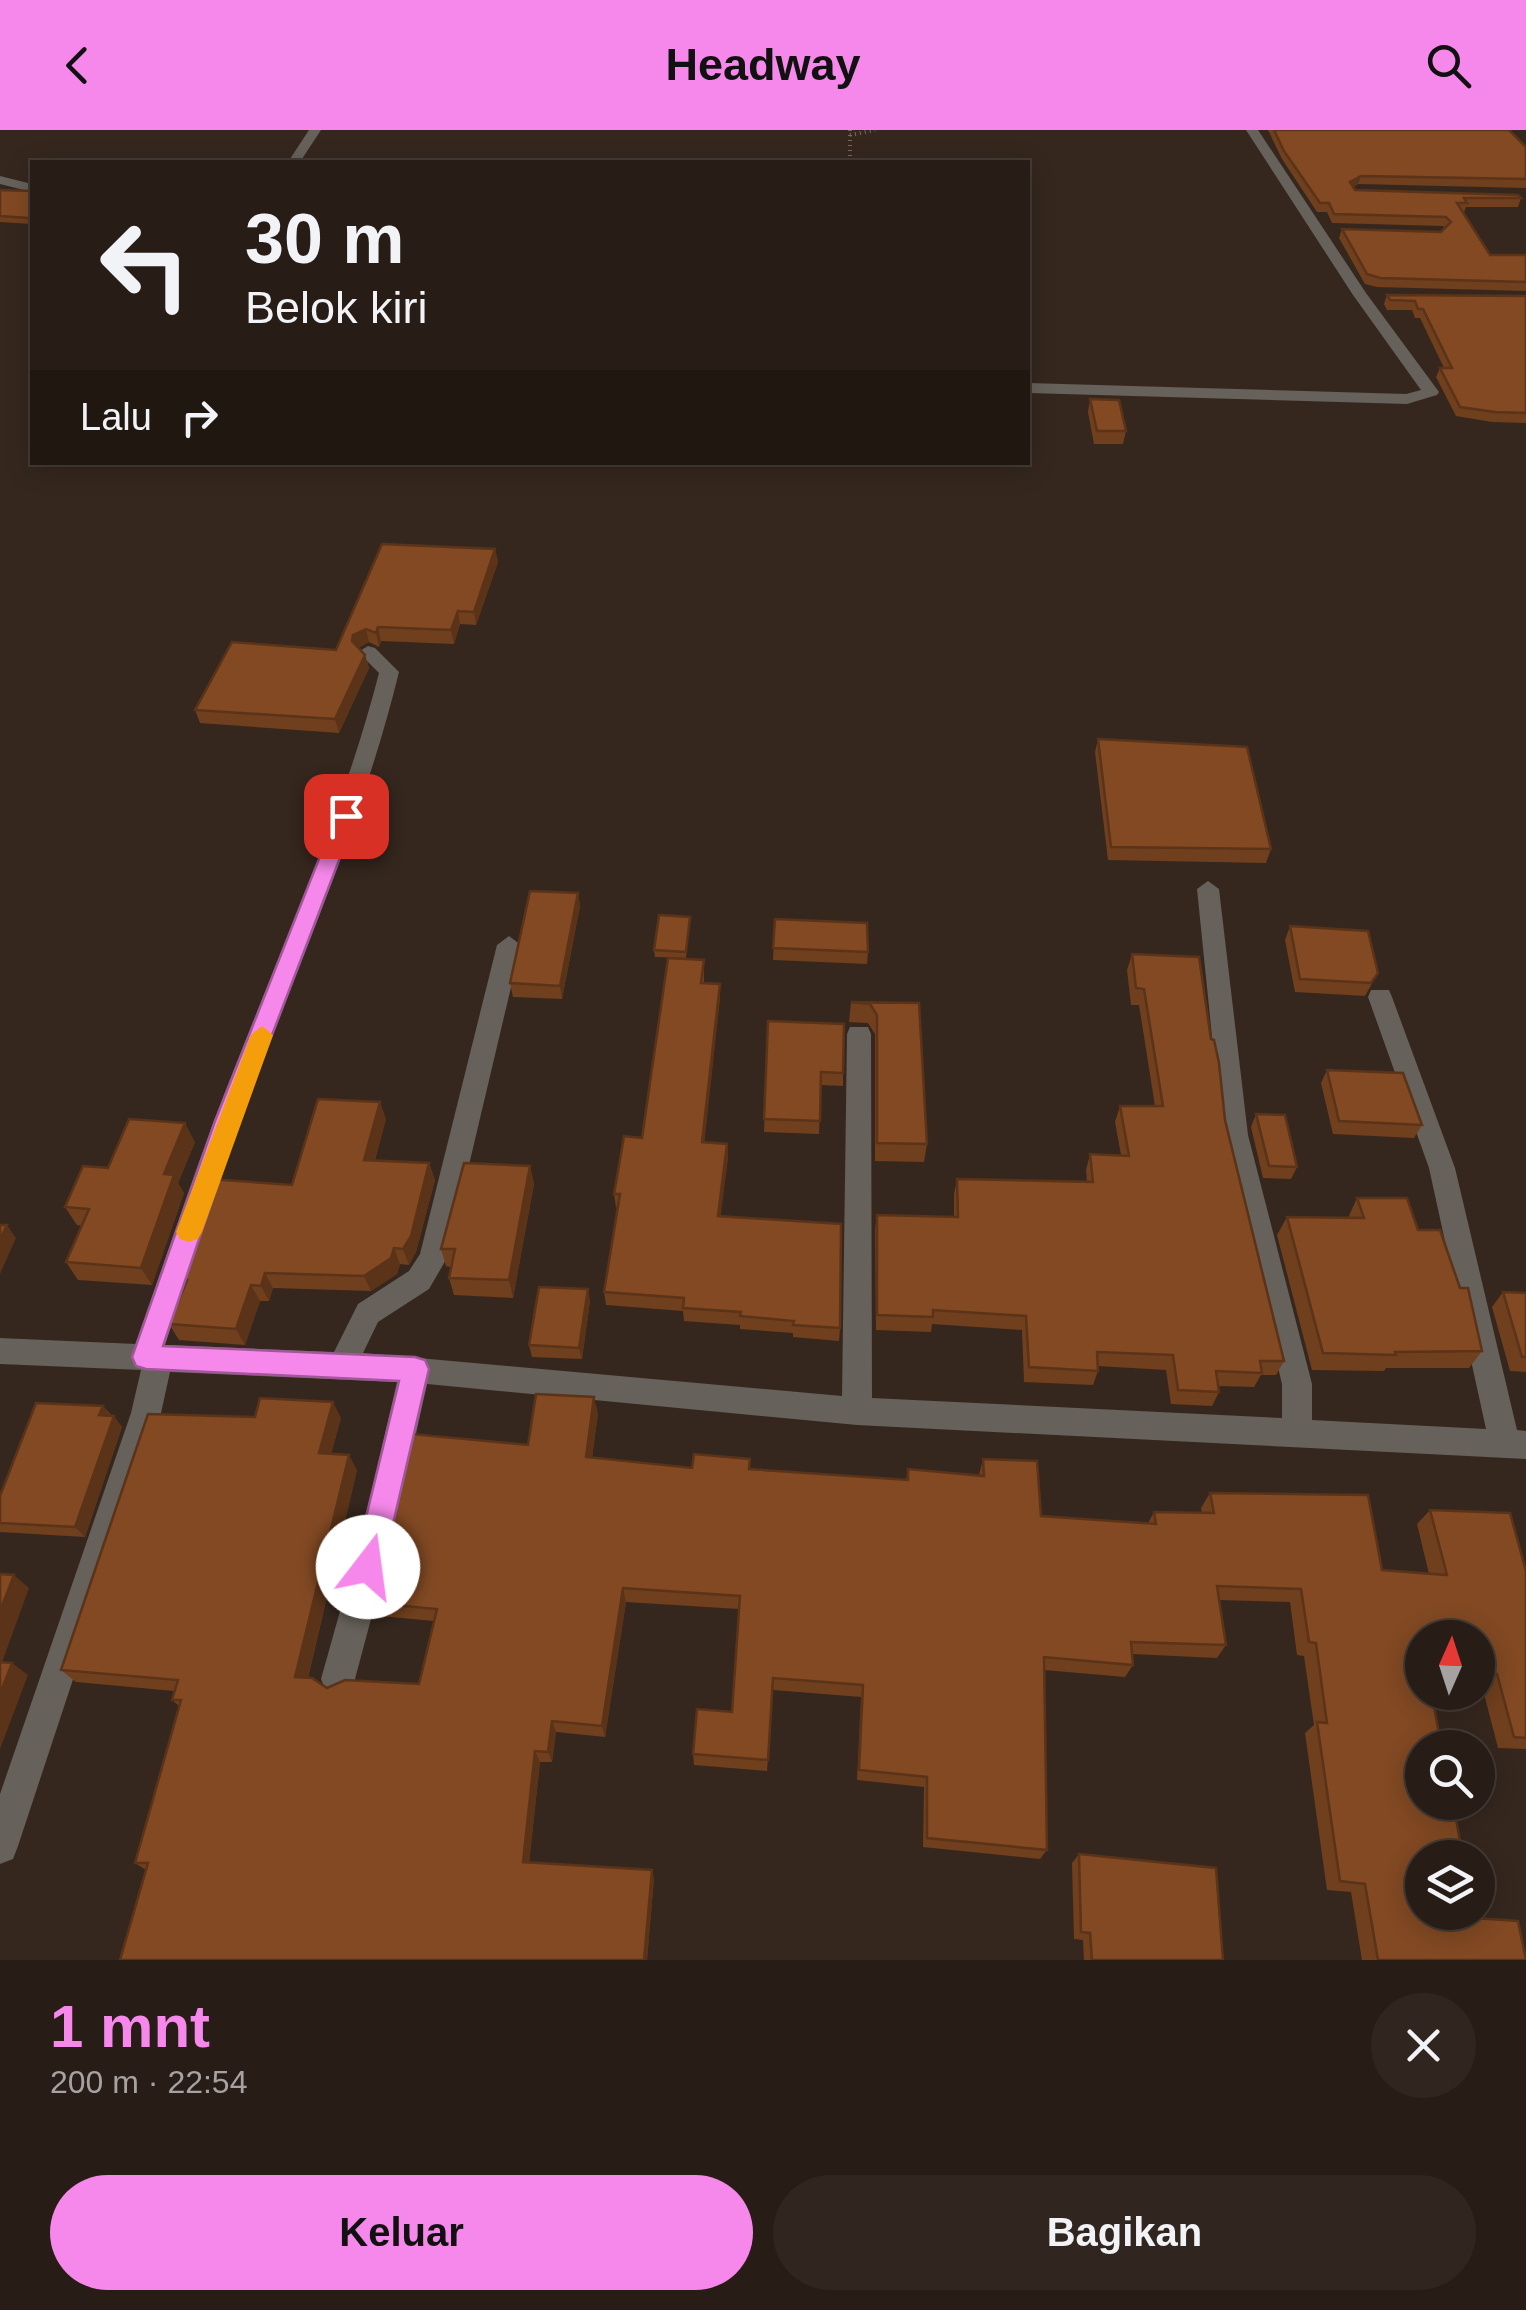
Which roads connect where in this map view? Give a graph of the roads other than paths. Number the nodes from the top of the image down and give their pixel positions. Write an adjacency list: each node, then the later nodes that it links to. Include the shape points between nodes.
1 (315, 130): 3 (street)
2 (1252, 130): 6 (street)
3 (295, 160)
4 (0, 180): 5 (street)
5 (30, 188)
6 (1316, 230): 7 (street); 8 (street, via 1369,295 1430,387 1427,396)
7 (1334, 230)
8 (1030, 388)
9 (368, 652): 15 (street, via 389,672 370,748 227,1121)
10 (1208, 889): 19 (street, via 1235,1135 1297,1384)
11 (509, 945): 16 (street, via 433,1258 419,1280 368,1313)
12 (1380, 996): 20 (street, via 1442,1168)
13 (859, 1034): 18 (street)
14 (0, 1351): 15 (street)
15 (152, 1358): 16 (street); 22 (street, via 146,1413)
16 (342, 1366): 17 (street)
17 (415, 1369): 18 (street); 21 (street)
18 (856, 1411): 19 (street)
19 (1297, 1436): 20 (street)
20 (1516, 1446)
21 (338, 1679)
22 (0, 1846)

